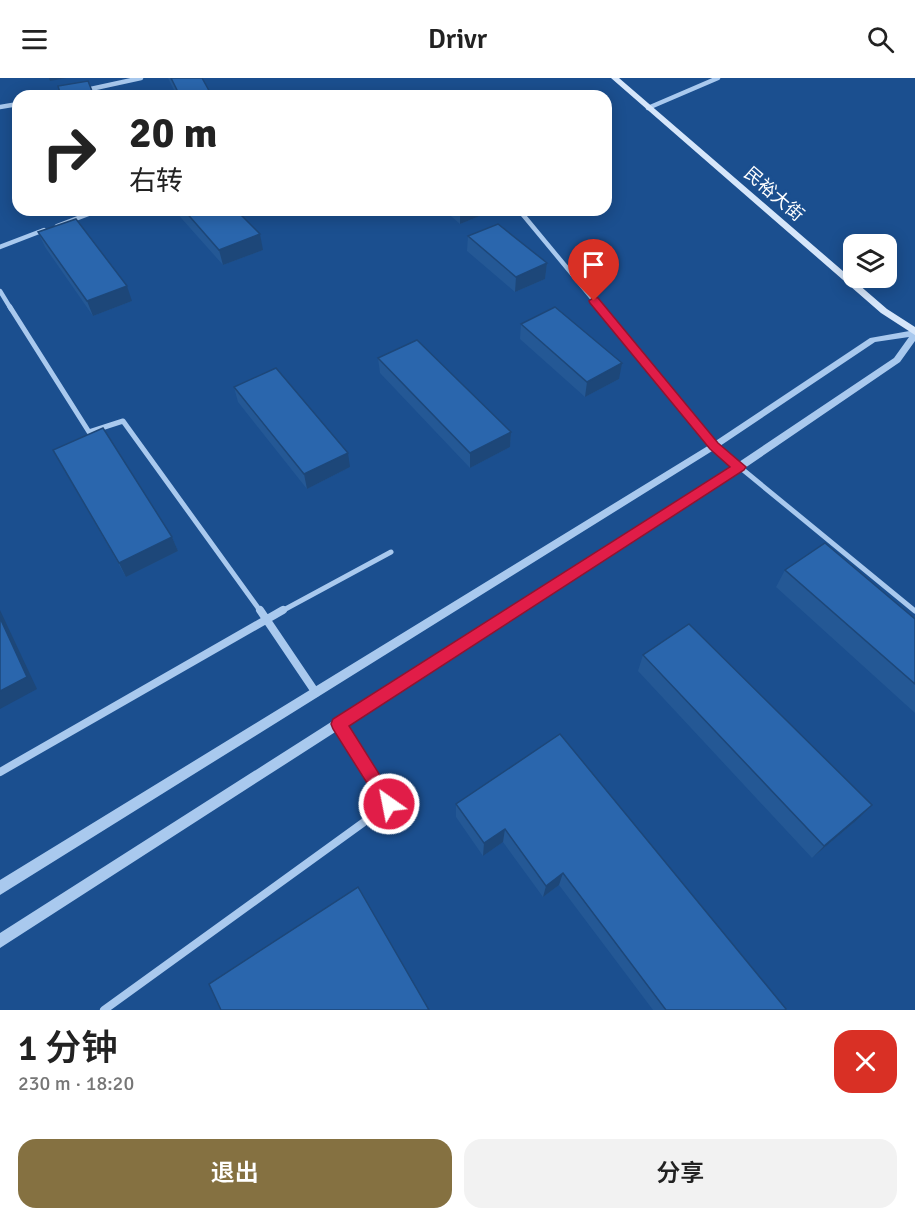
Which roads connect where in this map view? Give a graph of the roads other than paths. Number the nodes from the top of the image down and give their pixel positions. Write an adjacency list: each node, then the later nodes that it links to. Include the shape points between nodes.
1 (141, 78): 4 (street)
2 (615, 78): 5 (main road, 民裕大街)
3 (718, 78): 5 (street)
4 (84, 90)
5 (648, 108): 10 (main road, 民裕大街, via 884,311)
6 (83, 216): 8 (street)
7 (524, 216): 11 (street)
8 (0, 247)
9 (0, 291): 15 (street, via 88,432 123,421)
10 (915, 333): 11 (street, via 873,340); 12 (street, via 897,360)
11 (714, 446): 12 (street); 16 (street)
12 (740, 467): 14 (street); 17 (street)
13 (391, 552): 15 (street)
14 (915, 611)
15 (266, 619): 16 (street); 18 (street)
16 (316, 693): 19 (street)
17 (338, 724): 20 (street); 21 (street, via 389,804)
18 (0, 772)
19 (0, 888)
20 (0, 940)
21 (104, 1010)

